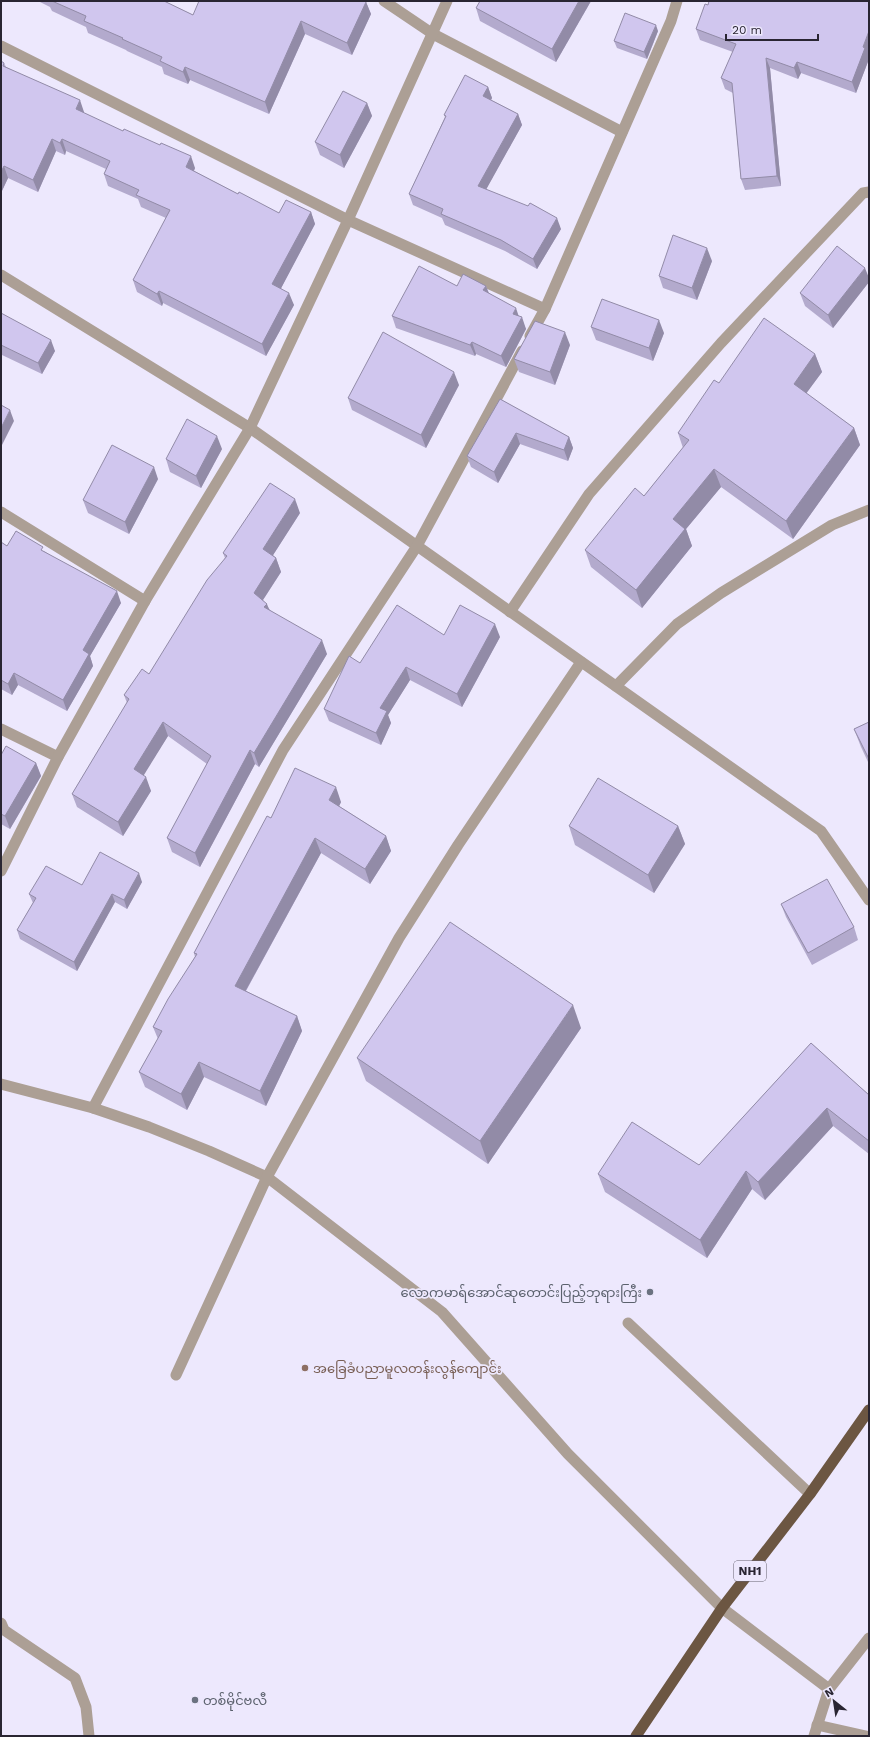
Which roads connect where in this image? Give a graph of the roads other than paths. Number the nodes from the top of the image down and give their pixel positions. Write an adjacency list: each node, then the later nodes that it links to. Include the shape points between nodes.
1 (384, 1): 4 (street)
2 (447, 1): 4 (street)
3 (677, 1): 6 (street, via 671,21)
4 (433, 34): 6 (street); 8 (street)
5 (1, 46): 8 (street)
6 (622, 132): 10 (street)
7 (869, 192): 16 (street, via 863,193 721,343 589,494)
8 (348, 220): 10 (street); 11 (street)
9 (1, 275): 11 (street)
10 (545, 309): 14 (street)
11 (250, 428): 14 (street); 15 (street)
12 (869, 510): 18 (street, via 832,525 721,593 677,624)
13 (1, 512): 15 (street)
14 (418, 546): 16 (street); 24 (street, via 283,750)
15 (145, 602): 20 (street)
16 (510, 612): 17 (street)
17 (581, 662): 18 (street); 25 (street, via 399,938)
18 (616, 686): 22 (street, via 821,831)
19 (1, 729): 20 (street)
20 (58, 758): 21 (street)
21 (1, 871)
22 (869, 900)
23 (1, 1084): 24 (street)
24 (93, 1108): 25 (street, via 210,1151)
25 (267, 1177): 27 (street); 30 (street, via 442,1312 568,1454)
26 (628, 1323): 29 (street)
27 (176, 1374)
28 (869, 1410): 29 (highway, NH1)
29 (810, 1494): 30 (highway, NH1)
30 (722, 1608): 33 (street); 36 (highway, NH1)
31 (1, 1623): 35 (street, via 4,1630 76,1678 86,1707)
32 (869, 1638): 33 (street)
33 (829, 1689): 34 (street)
34 (817, 1725): 37 (street); 38 (street)
35 (89, 1736)
36 (636, 1736)
37 (814, 1736)
38 (866, 1736)

